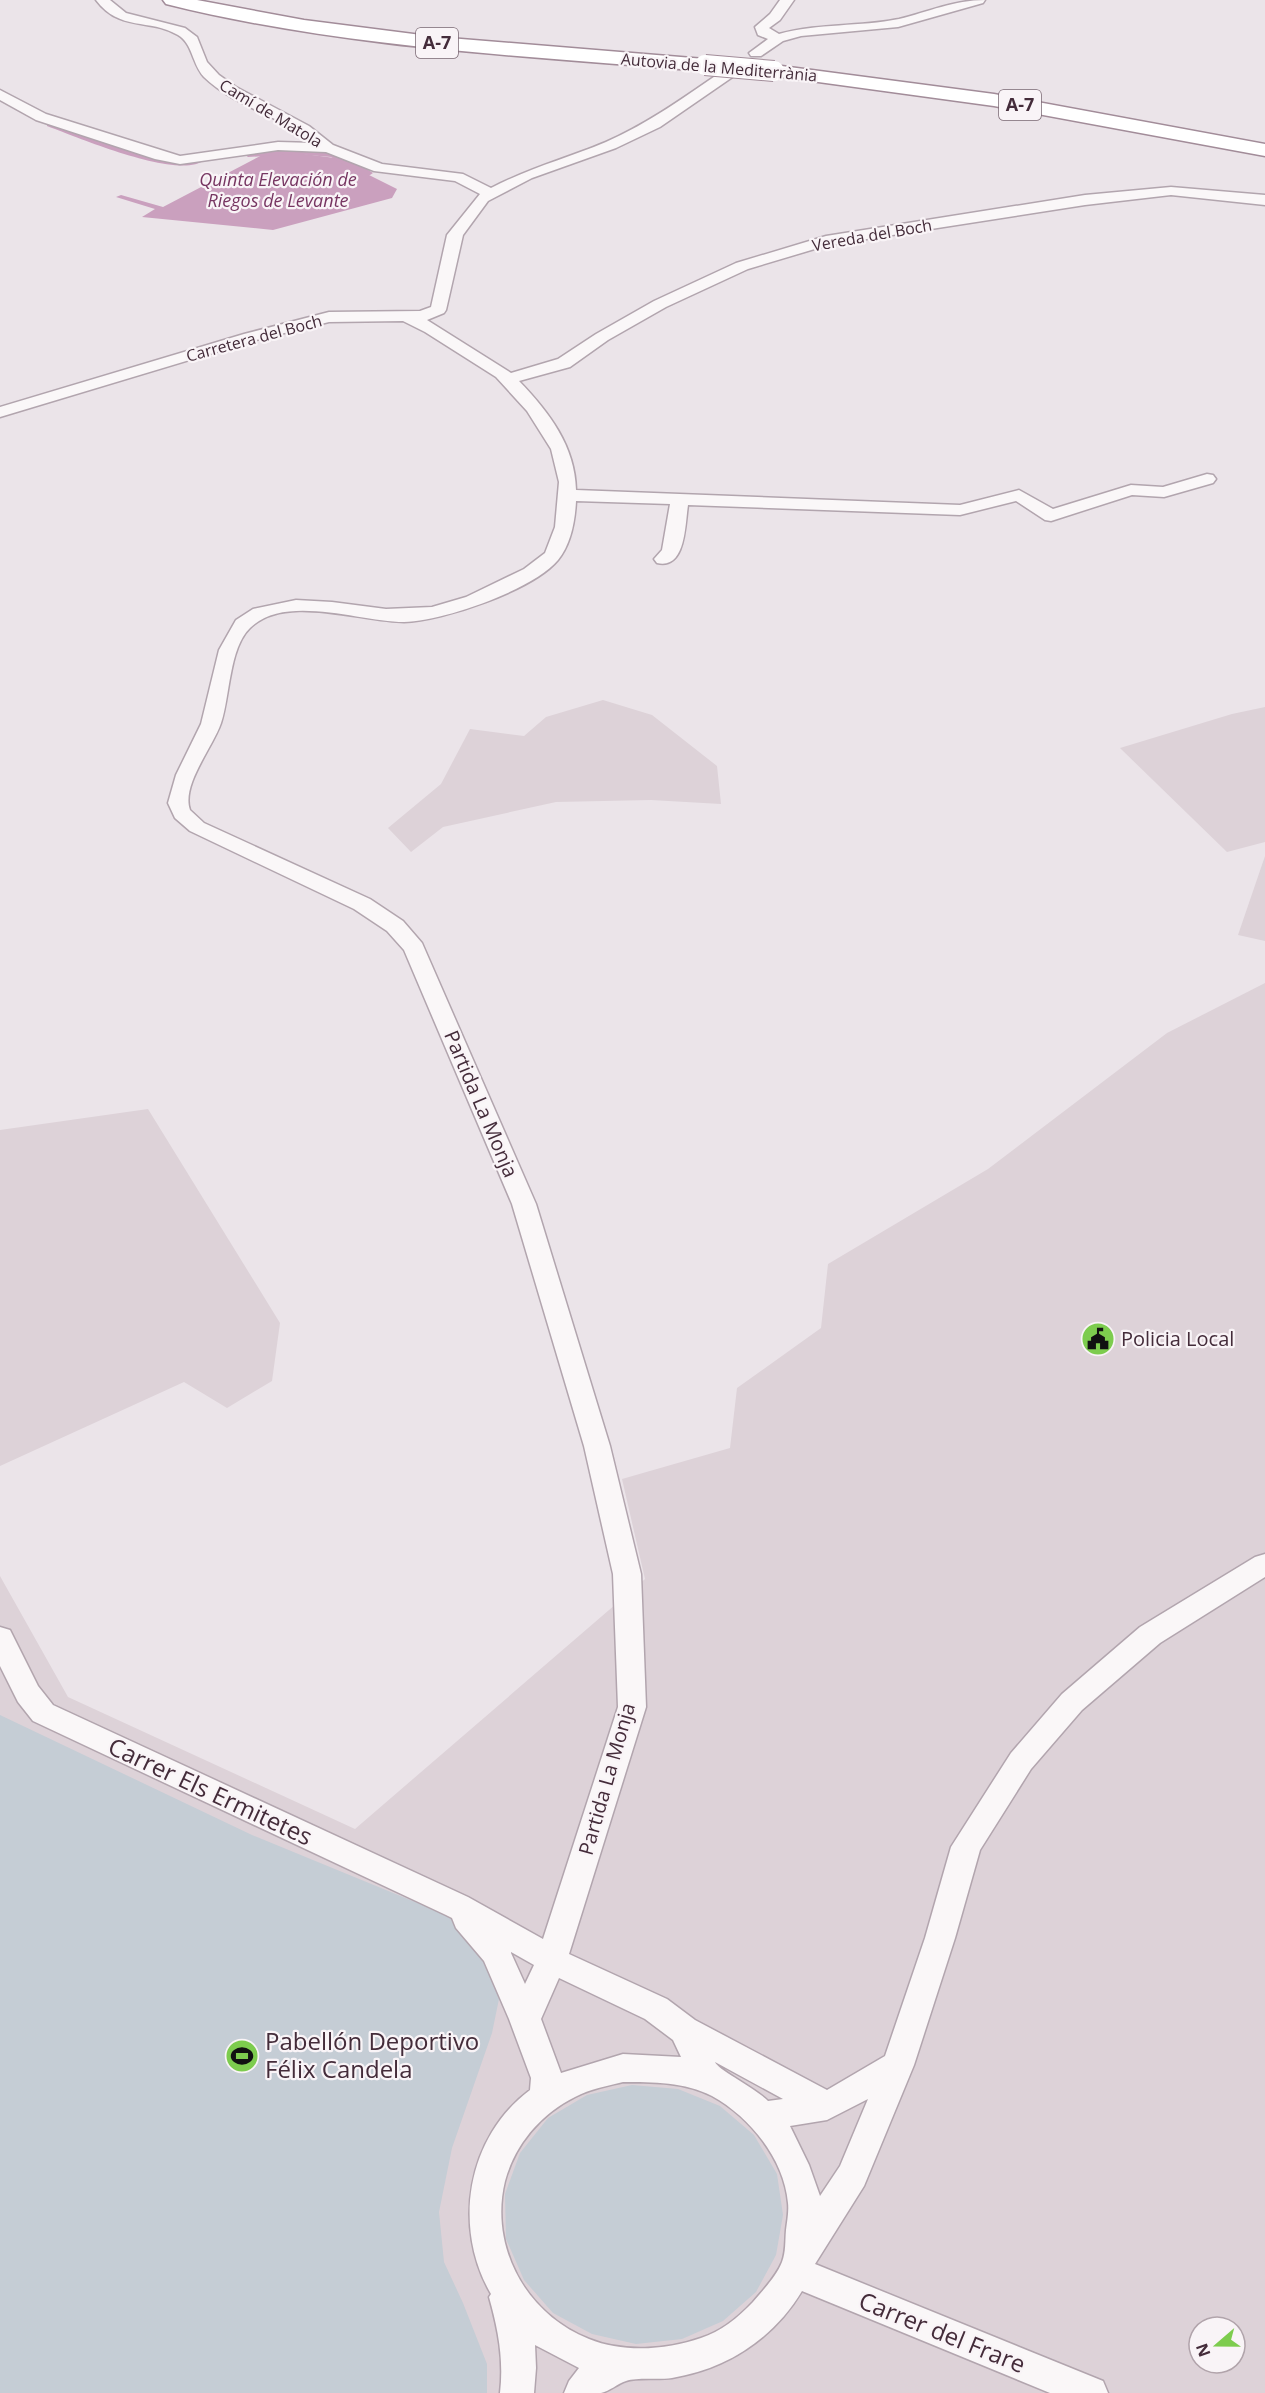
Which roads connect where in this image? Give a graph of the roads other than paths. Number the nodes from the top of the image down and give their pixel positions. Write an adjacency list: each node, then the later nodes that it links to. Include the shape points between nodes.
1 (103, 0): 12 (street, Camí de Matola, via 123,16 190,37 200,63 214,78)
2 (172, 0): 9 (highway, Autovia de la Mediterrània / A-7, bridge, via 260,19 371,36 705,65)
3 (221, 0): 8 (highway, Autovia de la Mediterrània / A-7, via 361,25)
4 (788, 0): 6 (street, via 762,27 763,32)
5 (978, 0): 6 (street, via 898,23 801,32)
6 (777, 38): 7 (street)
7 (756, 53)
8 (726, 65): 9 (highway, Autovia de la Mediterrània / A-7); 14 (street, Carretera del Boch, via 656,124 527,175)
9 (775, 67): 11 (highway, Autovia de la Mediterrània / A-7, via 881,74 1008,92); 13 (highway, Autovia de la Mediterrània / A-7, via 994,100)
10 (0, 94): 12 (street, via 41,117 180,160 278,146)
11 (1265, 139)
12 (328, 148): 14 (street, via 379,168 458,177)
13 (1265, 150)
14 (490, 194): 16 (street, Carretera del Boch, via 455,235 438,310 422,316)
15 (1265, 200): 17 (street, Vereda del Boch, via 1171,191 1085,200 826,241 742,266 660,304 564,363)
16 (404, 316): 17 (street, via 428,324); 18 (street, Carretera del Boch, via 329,317)
17 (508, 379): 20 (street, via 548,426 564,454)
18 (0, 412)
19 (1207, 479): 21 (street, via 1164,492 1131,490 1051,516 1019,495 960,510)
20 (567, 495): 21 (street); 26 (street, Partida La Monja, via 559,548 540,567 480,599 434,613 404,616 312,605 285,607 259,613 239,627 229,649 211,723 183,782 178,802 182,816 196,826 362,904 395,926 414,948 524,1204 597,1446 628,1585 632,1707)
21 (680, 499): 22 (street, via 671,552)
22 (663, 559)
23 (1265, 1564): 29 (street, via 1150,1635 1072,1702 1021,1761 966,1847)
24 (4, 1657): 25 (street, Carrer Els Ermitetes, via 43,1713)
25 (457, 1906): 26 (street, Carrer Els Ermitetes); 27 (street, Carrer Els Ermitetes, via 496,1953)
26 (552, 1960): 27 (street, Partida La Monja); 28 (street, Carrer Els Ermitetes, via 656,2009)
27 (525, 2019): 31 (street, Carrer Els Ermitetes, via 547,2078)
28 (684, 2030): 30 (street, Carrer Els Ermitetes); 32 (street)
29 (898, 2065): 32 (street); 34 (street, via 852,2175)
30 (706, 2078): 31 (street, via 665,2068 623,2067 582,2078); 33 (street, via 737,2094)
31 (546, 2097): 35 (street, via 519,2121 499,2150 486,2184 483,2219 489,2255)
32 (827, 2106): 33 (street)
33 (764, 2116): 34 (street, via 792,2157 803,2195)
34 (798, 2262): 36 (street, via 772,2307 740,2337 700,2356 656,2365); 39 (street, Carrer del Frare)
35 (504, 2289): 36 (street, via 534,2325 576,2351); 37 (street, via 518,2339)
36 (624, 2364): 38 (street, via 588,2382)
37 (517, 2393)
38 (581, 2393)
39 (1091, 2393)

